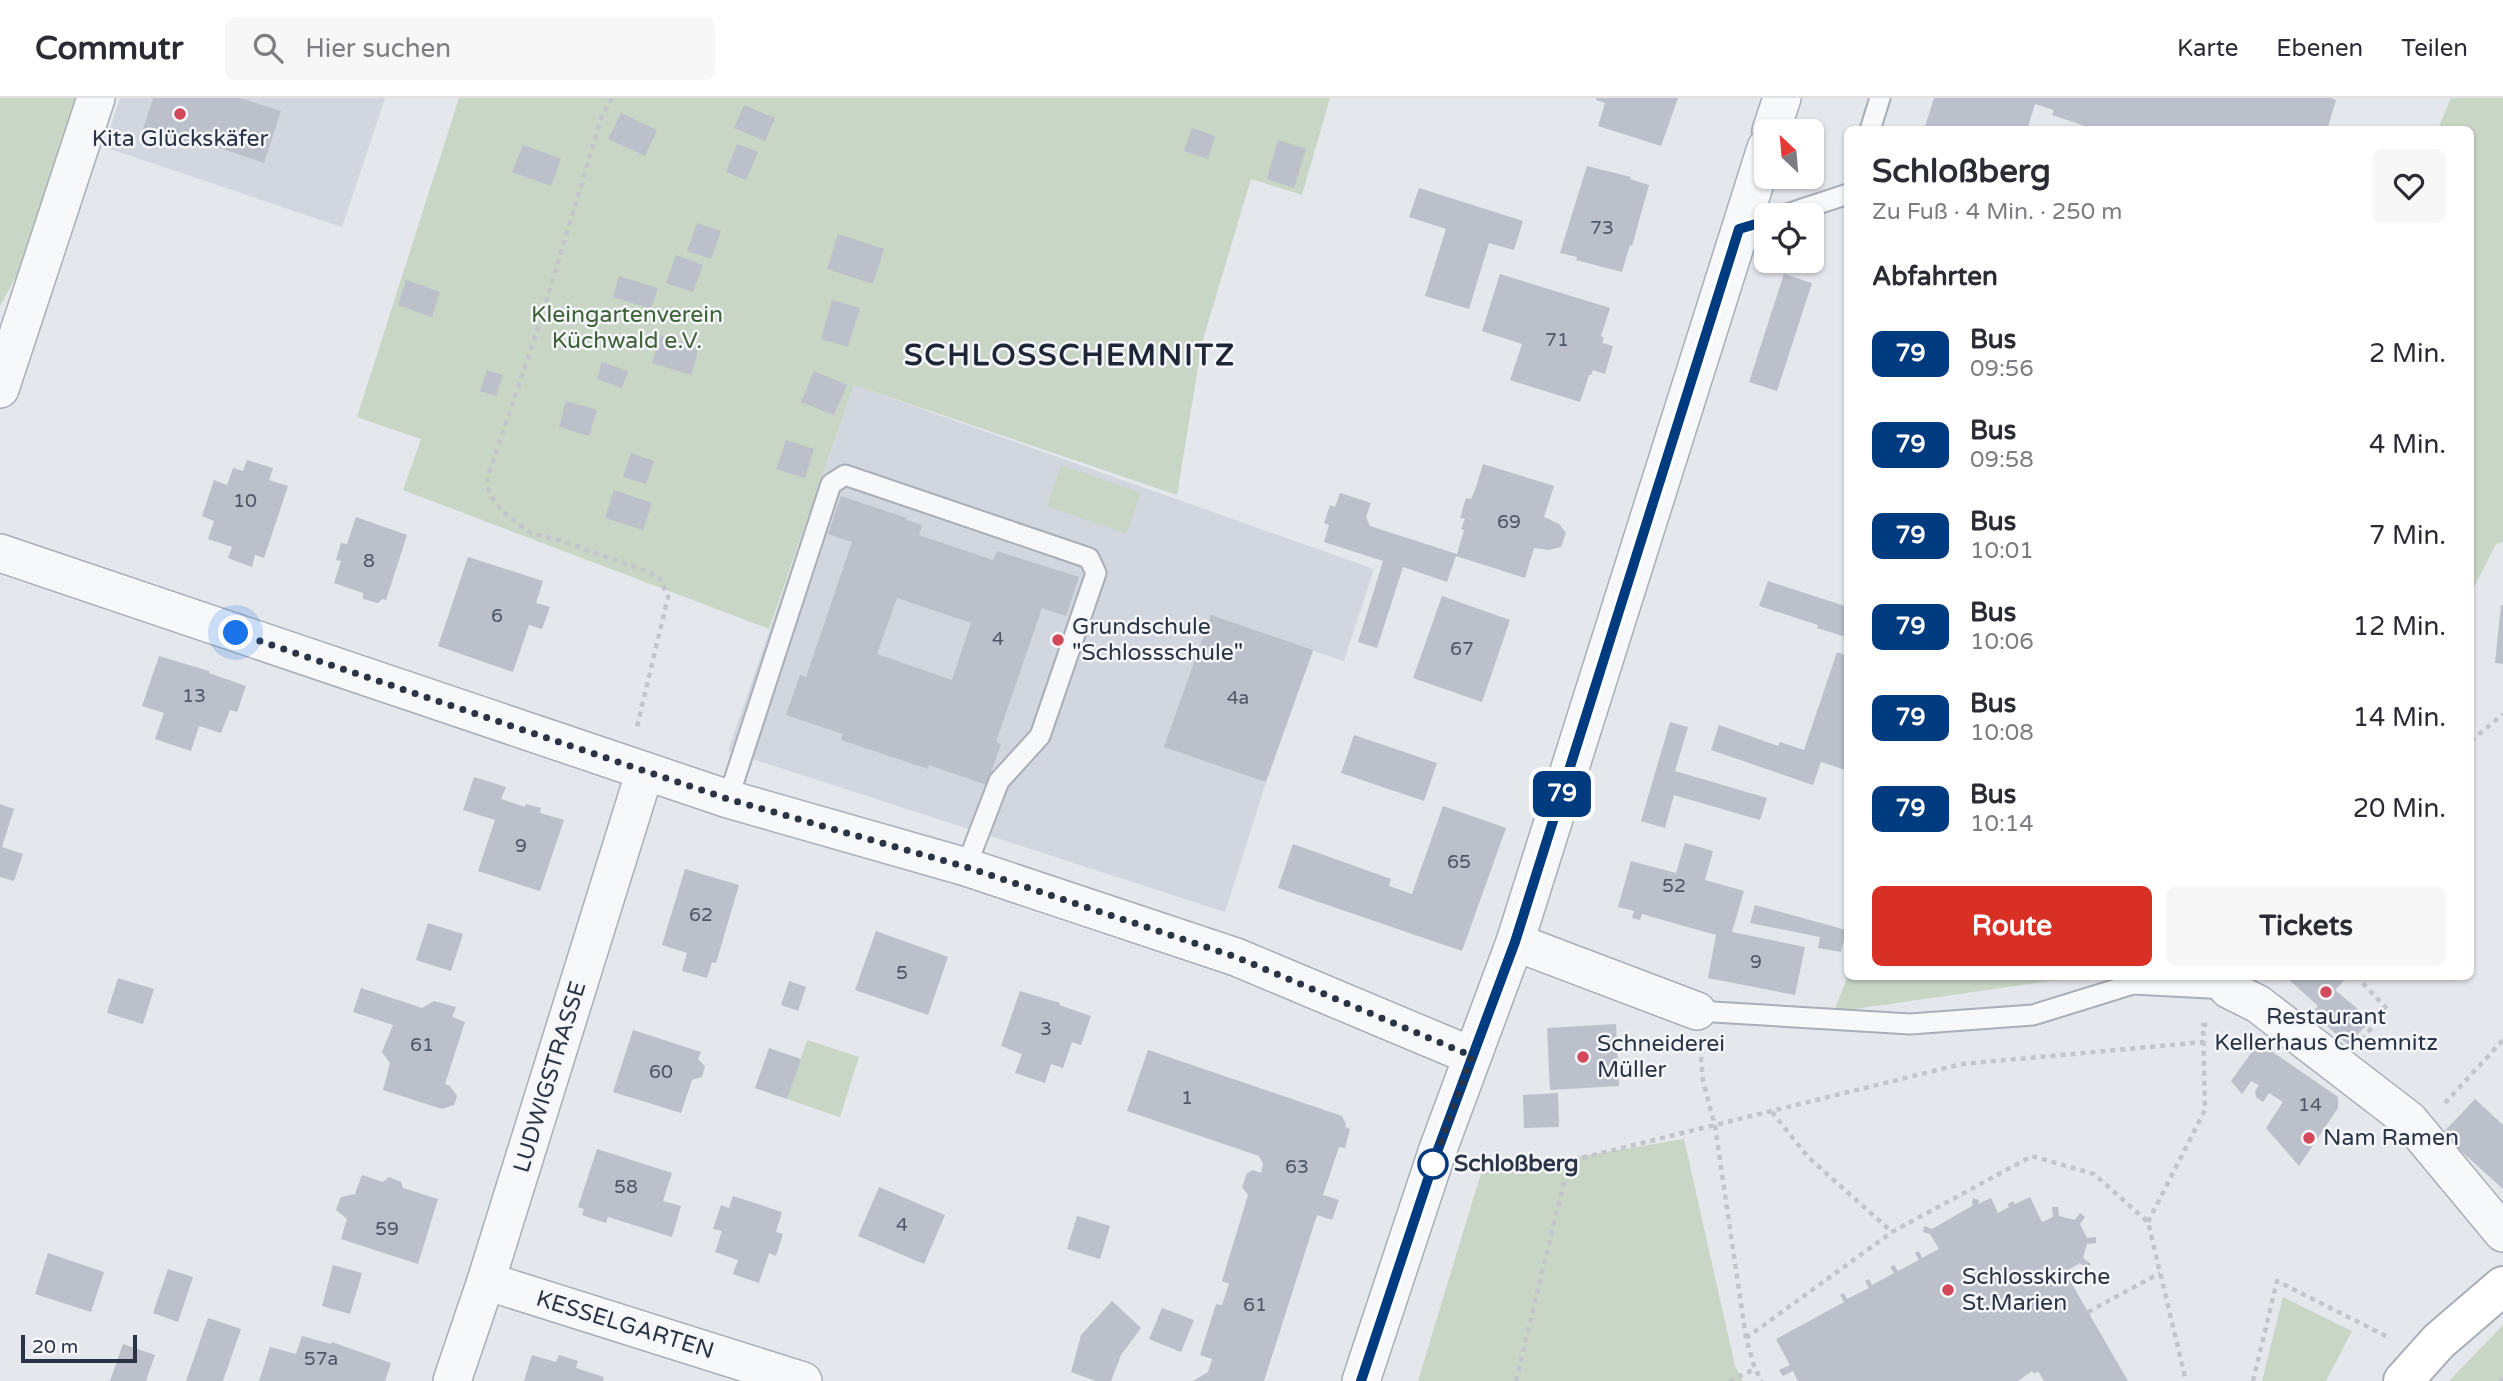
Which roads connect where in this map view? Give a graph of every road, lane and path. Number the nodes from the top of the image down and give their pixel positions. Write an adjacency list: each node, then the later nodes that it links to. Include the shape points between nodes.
1 (96, 98): 11 (street)
2 (612, 98): 15 (path, via 602,116 487,479 489,493 503,512 531,533 659,576 668,597 639,714)
3 (1782, 98): 5 (street)
4 (1880, 98): 6 (lane)
5 (1775, 119)
6 (1871, 126)
7 (1759, 189): 10 (street)
8 (1844, 195): 9 (lane)
9 (1820, 203)
10 (1752, 225): 18 (street)
11 (0, 388)
12 (0, 553): 15 (street)
13 (2503, 714): 14 (path)
14 (2474, 738)
15 (638, 768): 16 (street); 32 (street, LUDWIGSTRASSE)
16 (728, 799): 17 (street); 17 (lane, via 831,484 845,475 1089,558 1096,573 1041,736 999,780)
17 (966, 867): 23 (street, via 1236,957)
18 (1515, 942): 21 (street); 23 (street)
19 (2360, 980): 24 (path, via 2387,1009)
20 (2228, 989): 21 (lane, via 2133,984 2033,1015 1936,1023); 24 (street, via 2258,1004)
21 (1697, 1011): 27 (path, via 1703,1081)
22 (2503, 1040): 25 (path)
23 (1472, 1056): 40 (street)
24 (2339, 1067): 30 (street, via 2409,1120)
25 (2461, 1085)
26 (1772, 1112): 27 (path); 28 (path, via 1962,1064 2204,1042 2205,1110); 29 (path, via 1808,1157)
27 (1716, 1126): 36 (path); 41 (path, via 1569,1161)
28 (2148, 1223): 29 (path, via 2094,1174 2032,1156); 31 (path)
29 (1892, 1232): 36 (path)
30 (2503, 1233)
31 (2160, 1273): 34 (path); 44 (path)
32 (486, 1281): 38 (street, LUDWIGSTRASSE); 39 (street, KESSELGARTEN)
33 (2503, 1286): 46 (main road, via 2439,1341)
34 (2088, 1312)
35 (2397, 1328): 45 (path, via 2388,1336 2277,1281)
36 (1745, 1338): 37 (path)
37 (1755, 1369): 42 (path); 43 (path)
38 (452, 1381)
39 (803, 1381)
40 (1361, 1381)
41 (1516, 1381)
42 (1729, 1381)
43 (1762, 1381)
44 (2186, 1381)
45 (2253, 1381)
46 (2403, 1381)

